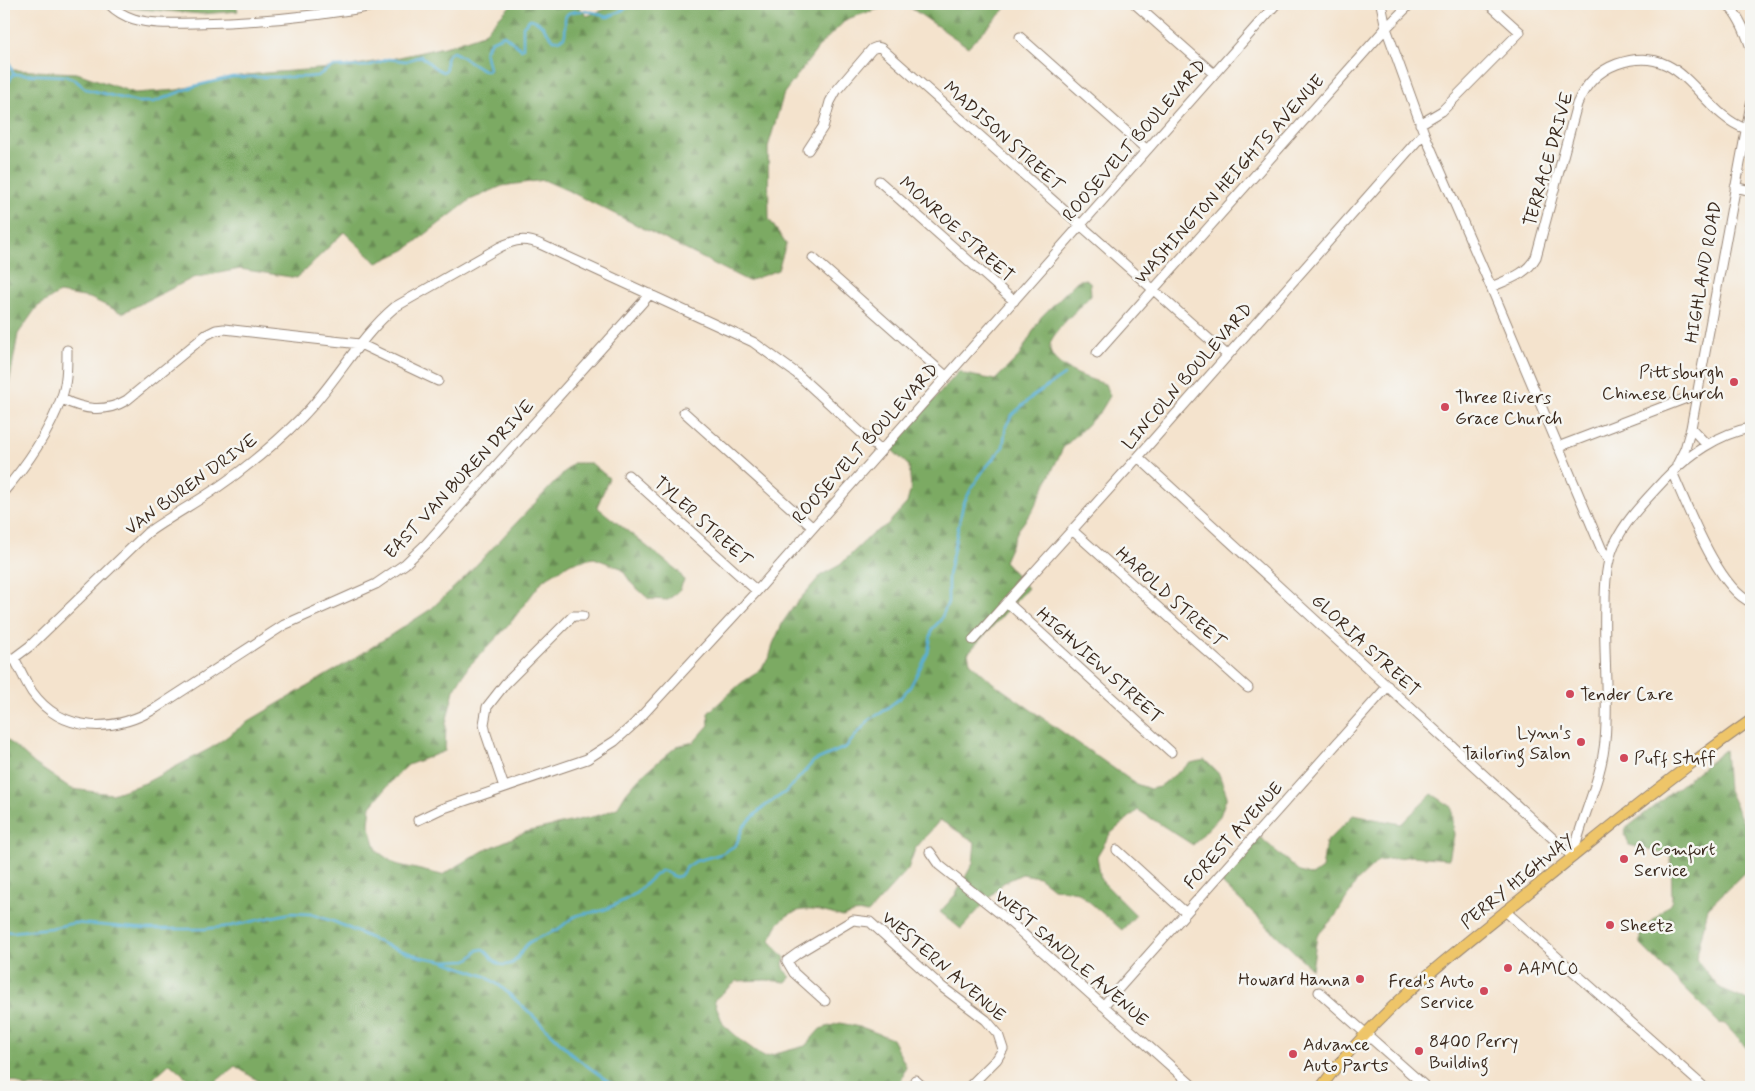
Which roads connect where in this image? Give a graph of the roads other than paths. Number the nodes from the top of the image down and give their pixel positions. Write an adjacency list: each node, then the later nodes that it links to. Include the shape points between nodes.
1 (109, 4): 2 (street, via 136,20 167,23 314,15)
2 (384, 4)
3 (1135, 4): 12 (street)
4 (1276, 4): 12 (street, ROOSEVELT BOULEVARD)
5 (1382, 4): 9 (street)
6 (1410, 4): 9 (street, WASHINGTON HEIGHTS AVENUE)
7 (1489, 4): 14 (street, via 1520,32 1442,111)
8 (1727, 4): 11 (street)
9 (1386, 28): 14 (street); 25 (street, WASHINGTON HEIGHTS AVENUE)
10 (1020, 37): 17 (street)
11 (1751, 48)
12 (1214, 74): 17 (street, ROOSEVELT BOULEVARD)
13 (1751, 104): 15 (street, HIGHLAND ROAD)
14 (1420, 124): 16 (street)
15 (1746, 129): 20 (street, HIGHLAND ROAD); 24 (street, TERRACE DRIVE, via 1729,122 1691,82 1669,66 1635,60 1606,69 1589,84 1577,104 1536,257 1521,274)
16 (1424, 134): 24 (street); 31 (street, LINCOLN BOULEVARD)
17 (1146, 149): 22 (street, ROOSEVELT BOULEVARD)
18 (808, 150): 22 (street, MADISON STREET, via 823,127 830,102 840,85 872,49 881,48)
19 (879, 181): 27 (street, MONROE STREET)
20 (1735, 188): 21 (street); 34 (street, HIGHLAND ROAD)
21 (1751, 192)
22 (1080, 226): 25 (street, MADISON STREET); 27 (street, ROOSEVELT BOULEVARD)
23 (814, 258): 32 (street)
24 (1491, 287): 40 (street)
25 (1153, 289): 30 (street, WASHINGTON HEIGHTS AVENUE); 31 (street, MADISON STREET)
26 (650, 294): 28 (street, VAN BUREN DRIVE, via 522,239 500,247 395,307); 41 (street, via 741,336 773,355); 54 (street, EAST VAN BUREN DRIVE, via 426,544 376,584 284,625 156,708 118,724 81,724 54,712 32,692)
27 (1014, 301): 32 (street, ROOSEVELT BOULEVARD)
28 (360, 344): 33 (street); 35 (street, via 216,330 121,403 105,409 88,408); 54 (street, VAN BUREN DRIVE, via 328,388 293,426 243,469 148,533)
29 (67, 350): 35 (street)
30 (1097, 352)
31 (1228, 355): 42 (street, LINCOLN BOULEVARD)
32 (946, 376): 41 (street, ROOSEVELT BOULEVARD)
33 (438, 381)
34 (1697, 394): 37 (street, HIGHLAND ROAD); 40 (street)
35 (62, 399): 45 (street, via 34,451)
36 (684, 412): 46 (street)
37 (1691, 428): 39 (street); 43 (street, HIGHLAND ROAD, via 1682,456)
38 (1751, 428): 39 (street, via 1734,432)
39 (1708, 445): 43 (street)
40 (1558, 447): 48 (street, via 1602,550)
41 (880, 450): 46 (street, ROOSEVELT BOULEVARD)
42 (1138, 457): 47 (street, LINCOLN BOULEVARD); 56 (street, GLORIA STREET)
43 (1672, 472): 48 (street, via 1634,513); 51 (street, via 1718,568 1735,591)
44 (628, 475): 49 (street, TYLER STREET)
45 (4, 491)
46 (812, 527): 49 (street, ROOSEVELT BOULEVARD)
47 (1072, 530): 50 (street, LINCOLN BOULEVARD); 57 (street, HAROLD STREET)
48 (1610, 557): 64 (street, via 1604,612 1605,741 1597,783)
49 (756, 591): 60 (street, ROOSEVELT BOULEVARD, via 635,724 614,741 587,759)
50 (1007, 602): 53 (street, LINCOLN BOULEVARD); 59 (street, HIGHVIEW STREET)
51 (1751, 602)
52 (583, 616): 60 (street, via 573,616 487,707 486,734)
53 (973, 640)
54 (14, 658): 55 (street, VAN BUREN DRIVE)
55 (4, 662)
56 (1388, 686): 64 (street, GLORIA STREET); 66 (street, FOREST AVENUE)
57 (1248, 688)
58 (1751, 720): 64 (main road, PERRY HIGHWAY)
59 (1171, 752)
60 (504, 787): 61 (street, ROOSEVELT BOULEVARD)
61 (418, 820)
62 (1117, 850): 66 (street)
63 (930, 852): 69 (street, WEST SANDLE AVENUE, via 939,865 1002,915)
64 (1573, 857): 65 (main road, PERRY HIGHWAY)
65 (1505, 911): 70 (main road, PERRY HIGHWAY, via 1414,986); 77 (street)
66 (1186, 913): 69 (street, FOREST AVENUE)
67 (1319, 992): 70 (street)
68 (825, 1001): 73 (street, WESTERN AVENUE, via 794,973 787,961 853,920 870,922 942,987 980,1014 998,1034 1003,1049)
69 (1102, 1006): 74 (street, WEST SANDLE AVENUE)
70 (1365, 1033): 75 (main road, PERRY HIGHWAY); 76 (street)
71 (915, 1080): 72 (street)
72 (923, 1087)
73 (969, 1087)
74 (1194, 1087)
75 (1321, 1087)
76 (1426, 1087)
77 (1704, 1087)

